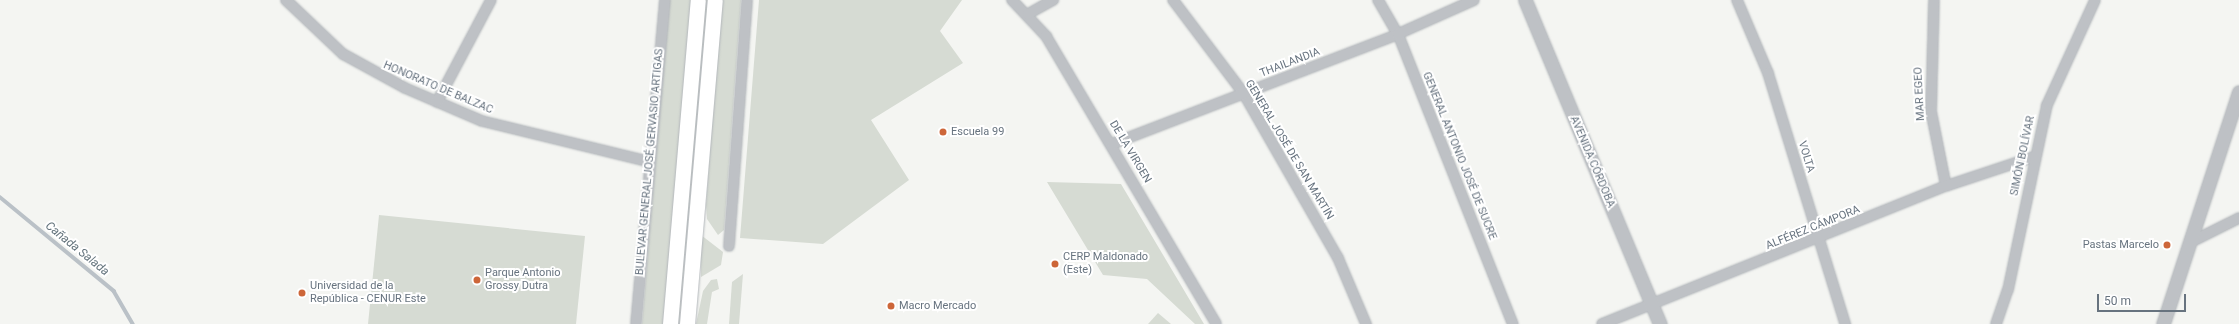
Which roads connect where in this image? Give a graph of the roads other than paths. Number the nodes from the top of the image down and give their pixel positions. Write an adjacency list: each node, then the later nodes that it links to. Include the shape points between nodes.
1 (286, 0): 20 (street, HONORATO DE BALZAC, via 342,54 374,73)
2 (491, 0): 20 (street)
3 (665, 0): 23 (street, BULEVAR GENERAL JOSÉ GERVASIO ARTIGAS)
4 (698, 0): 31 (main road)
5 (715, 0): 32 (main road)
6 (747, 0): 28 (street)
7 (1012, 0): 16 (street, DE LA VIRGEN)
8 (1053, 0): 16 (street)
9 (1173, 0): 19 (street, GENERAL JOSÉ DE SAN MARTÍN)
10 (1378, 0): 17 (street, GENERAL ANTONIO JOSÉ DE SUCRE)
11 (1474, 0): 17 (street, THAILANDIA)
12 (1525, 0): 29 (street, AVENIDA CÓRDOBA)
13 (1737, 0): 26 (street, VOLTA, via 1768,73)
14 (1934, 0): 24 (street, MAR EGEO, via 1931,111)
15 (2095, 0): 22 (street, SIMÓN BOLÍVAR, via 2047,105)
16 (1028, 14): 21 (street, DE LA VIRGEN, via 1046,36)
17 (1398, 34): 19 (street, THAILANDIA); 35 (street, GENERAL ANTONIO JOSÉ DE SUCRE)
18 (2239, 92): 27 (street)
19 (1244, 94): 21 (street, THAILANDIA); 34 (street, GENERAL JOSÉ DE SAN MARTÍN, via 1338,258)
20 (437, 102): 23 (street, HONORATO DE BALZAC, via 482,122)
21 (1112, 144): 33 (street, DE LA VIRGEN)
22 (2033, 157): 24 (street, ALFÉREZ CÁMPORA); 39 (street, SIMÓN BOLÍVAR, via 2016,251)
23 (650, 162): 30 (street, BULEVAR GENERAL JOSÉ GERVASIO ARTIGAS)
24 (1946, 186): 26 (street, ALFÉREZ CÁMPORA)
25 (2239, 218): 27 (street)
26 (1818, 239): 29 (street, ALFÉREZ CÁMPORA); 38 (street, VOLTA)
27 (2189, 243): 40 (street)
28 (729, 246)
29 (1651, 304): 36 (street, ALFÉREZ CÁMPORA); 37 (street, AVENIDA CÓRDOBA)
30 (636, 324)
31 (670, 324)
32 (687, 324)
33 (1216, 324)
34 (1366, 324)
35 (1513, 324)
36 (1602, 324)
37 (1660, 324)
38 (1845, 324)
39 (1996, 324)
40 (2163, 324)

